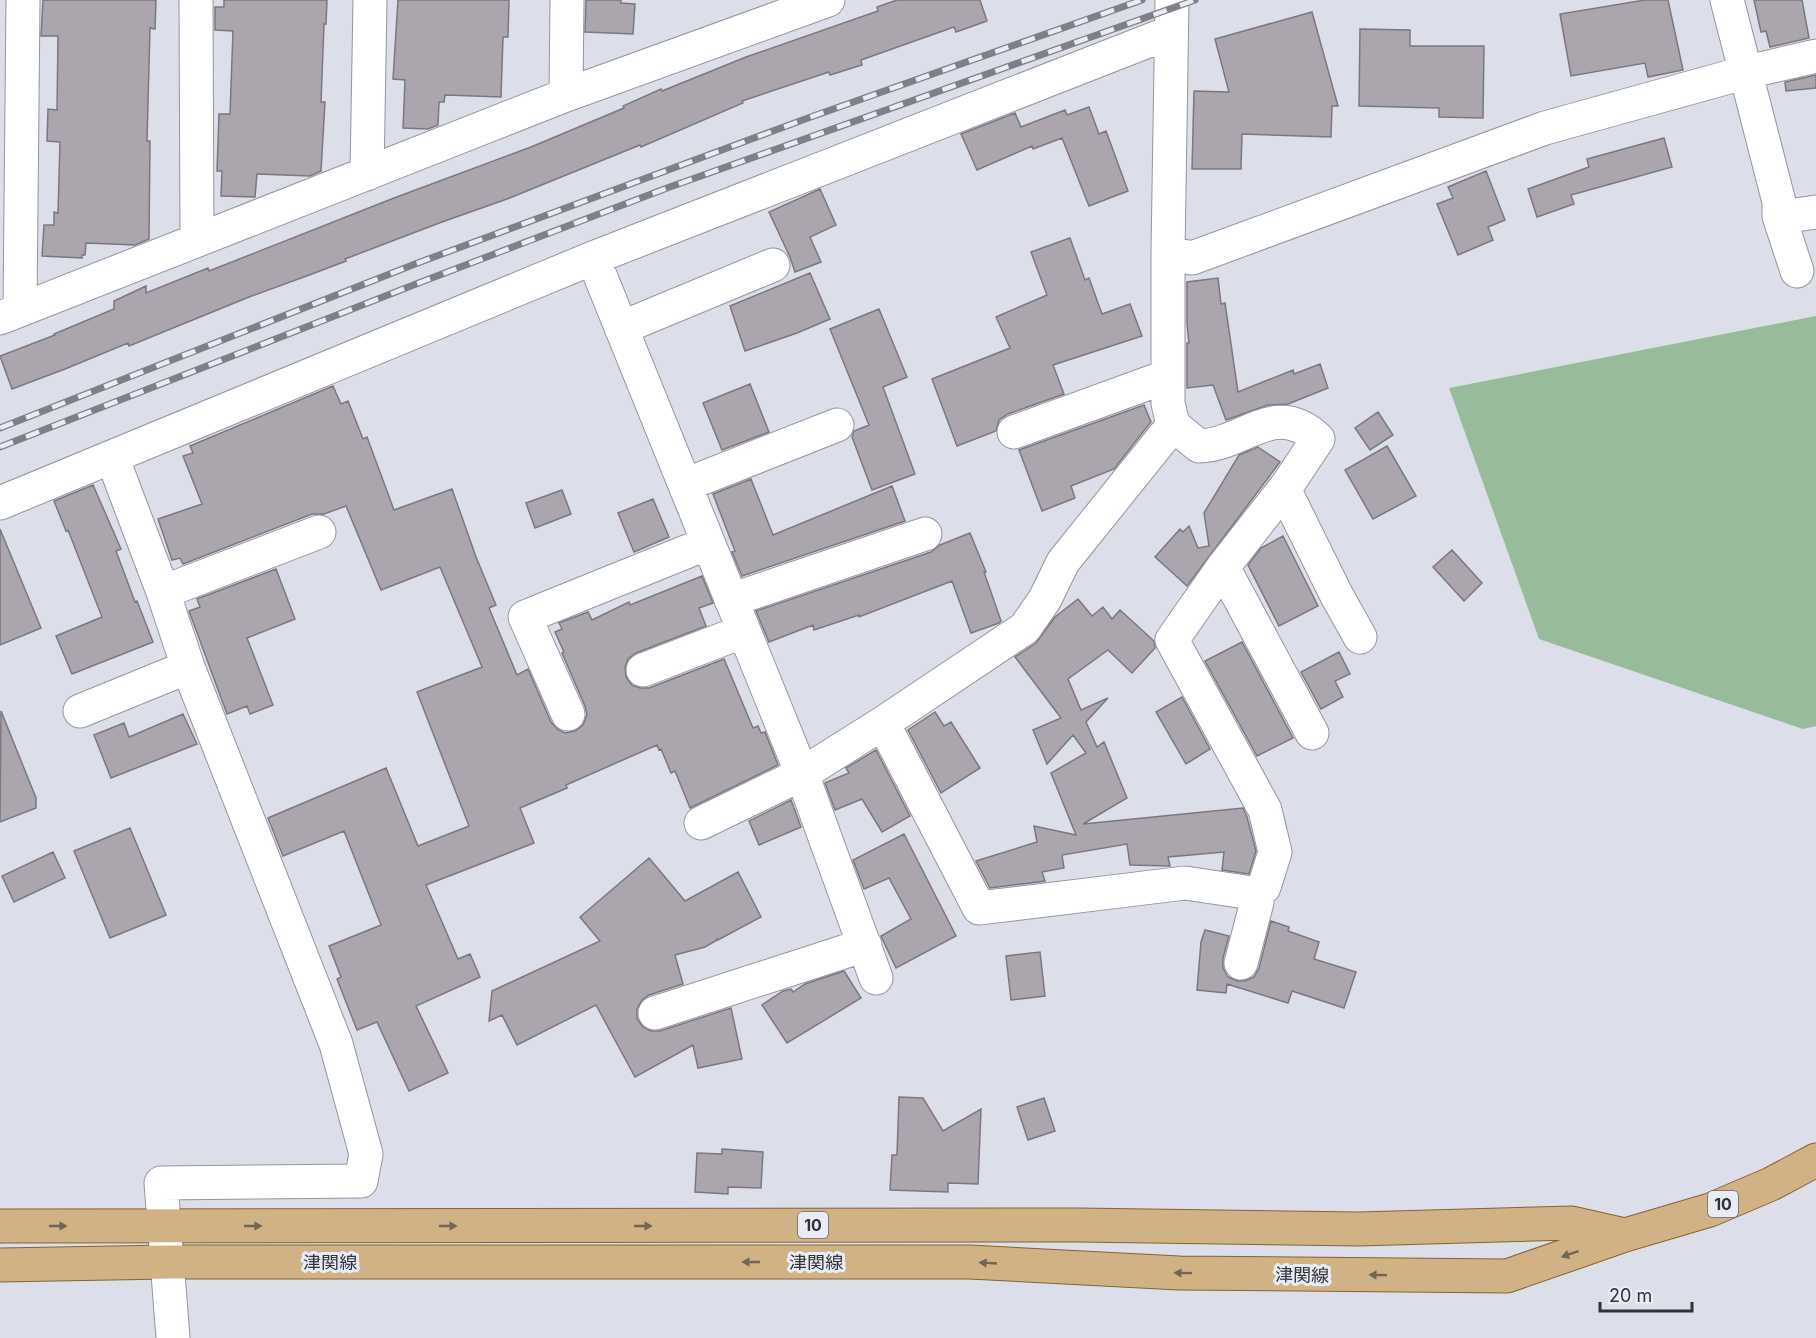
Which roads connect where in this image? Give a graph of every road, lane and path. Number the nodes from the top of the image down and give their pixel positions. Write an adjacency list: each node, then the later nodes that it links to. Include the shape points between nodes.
1 (23, 0): 20 (street)
2 (196, 0): 15 (street)
3 (370, 0): 12 (street)
4 (567, 0): 11 (street)
5 (828, 0): 11 (street)
6 (1172, 0): 8 (street)
7 (1727, 0): 10 (street)
8 (1171, 33): 16 (street); 17 (street)
9 (1816, 56): 10 (street)
10 (1747, 72): 14 (street); 16 (street, via 1545,128 1192,258)
11 (566, 95): 12 (street)
12 (367, 174): 15 (street)
13 (1816, 212): 14 (street)
14 (1781, 221): 19 (street)
15 (197, 240): 20 (street)
16 (1168, 253): 22 (street)
17 (593, 258): 21 (street); 26 (street)
18 (773, 265): 21 (street)
19 (1802, 266)
20 (10, 313)
21 (621, 328): 27 (street)
22 (1168, 376): 24 (street); 25 (street)
23 (837, 425): 27 (street)
24 (1173, 425): 28 (street, via 1199,446 1214,446 1273,421 1308,430 1318,439); 42 (street, via 1063,562 1025,628)
25 (1014, 432)
26 (112, 457): 29 (street); 34 (street)
27 (685, 485): 32 (street)
28 (1284, 489): 33 (street); 37 (street)
29 (0, 503)
30 (319, 532): 34 (street)
31 (925, 534): 35 (street)
32 (708, 543): 35 (street); 41 (street, via 525,617)
33 (1223, 567): 43 (street); 46 (street, via 1172,640 1265,810 1275,852 1264,887)
34 (163, 592): 38 (street)
35 (731, 600): 36 (street)
36 (744, 631): 39 (street); 44 (street)
37 (1360, 637)
38 (188, 668): 40 (street); 53 (street, via 336,1044 366,1154 361,1181 161,1183)
39 (643, 670)
40 (80, 711)
41 (568, 714)
42 (883, 723): 44 (street); 46 (street, via 979,908 1185,883)
43 (1312, 733)
44 (802, 774): 45 (street); 47 (street)
45 (701, 823)
46 (1257, 891): 48 (street)
47 (865, 945): 49 (street); 50 (street)
48 (1241, 963)
49 (876, 978)
50 (655, 1013)
51 (1816, 1160): 54 (main road, 津関線 / 10, via 1710,1210)
52 (0, 1226): 53 (main road, 津関線 / 10, one-way to 53)
53 (164, 1227): 54 (main road, 津関線 / 10, one-way to 54, via 1078,1225 1359,1229 1572,1223); 55 (street)
54 (1625, 1235): 55 (main road, 津関線 / 10, one-way to 55, via 1507,1276 1179,1273 970,1262)
55 (168, 1262): 56 (main road, 津関線 / 10); 57 (street)
56 (0, 1265)
57 (173, 1338)

